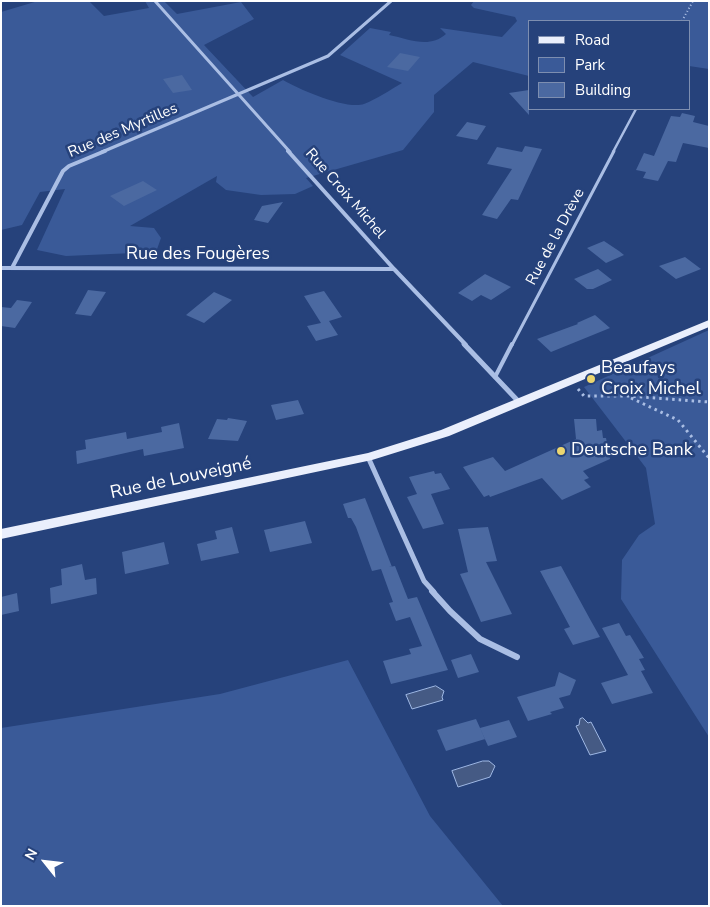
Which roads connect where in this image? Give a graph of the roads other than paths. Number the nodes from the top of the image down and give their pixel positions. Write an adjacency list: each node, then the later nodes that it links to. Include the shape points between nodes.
1 (155, 1): 3 (street, Rue Croix Michel)
2 (390, 1): 3 (street, Rue des Myrtilles, via 328,56)
3 (240, 94): 6 (street, Rue des Myrtilles, via 69,166 63,171); 7 (street, Rue Croix Michel)
4 (635, 110): 9 (lane, Rue de la Drève)
5 (1, 268): 6 (street, Rue des Fougères)
6 (12, 268): 7 (street, Rue des Fougères)
7 (394, 269): 9 (street, Rue Croix Michel)
8 (709, 323): 10 (main road, Rue de Louveigné)
9 (495, 377): 10 (street, Rue Croix Michel)
10 (519, 402): 11 (main road, Rue de Louveigné, via 445,433)
11 (368, 458): 12 (main road, Rue de Louveigné); 13 (street, via 424,581 480,639)
12 (1, 534)
13 (517, 657)

